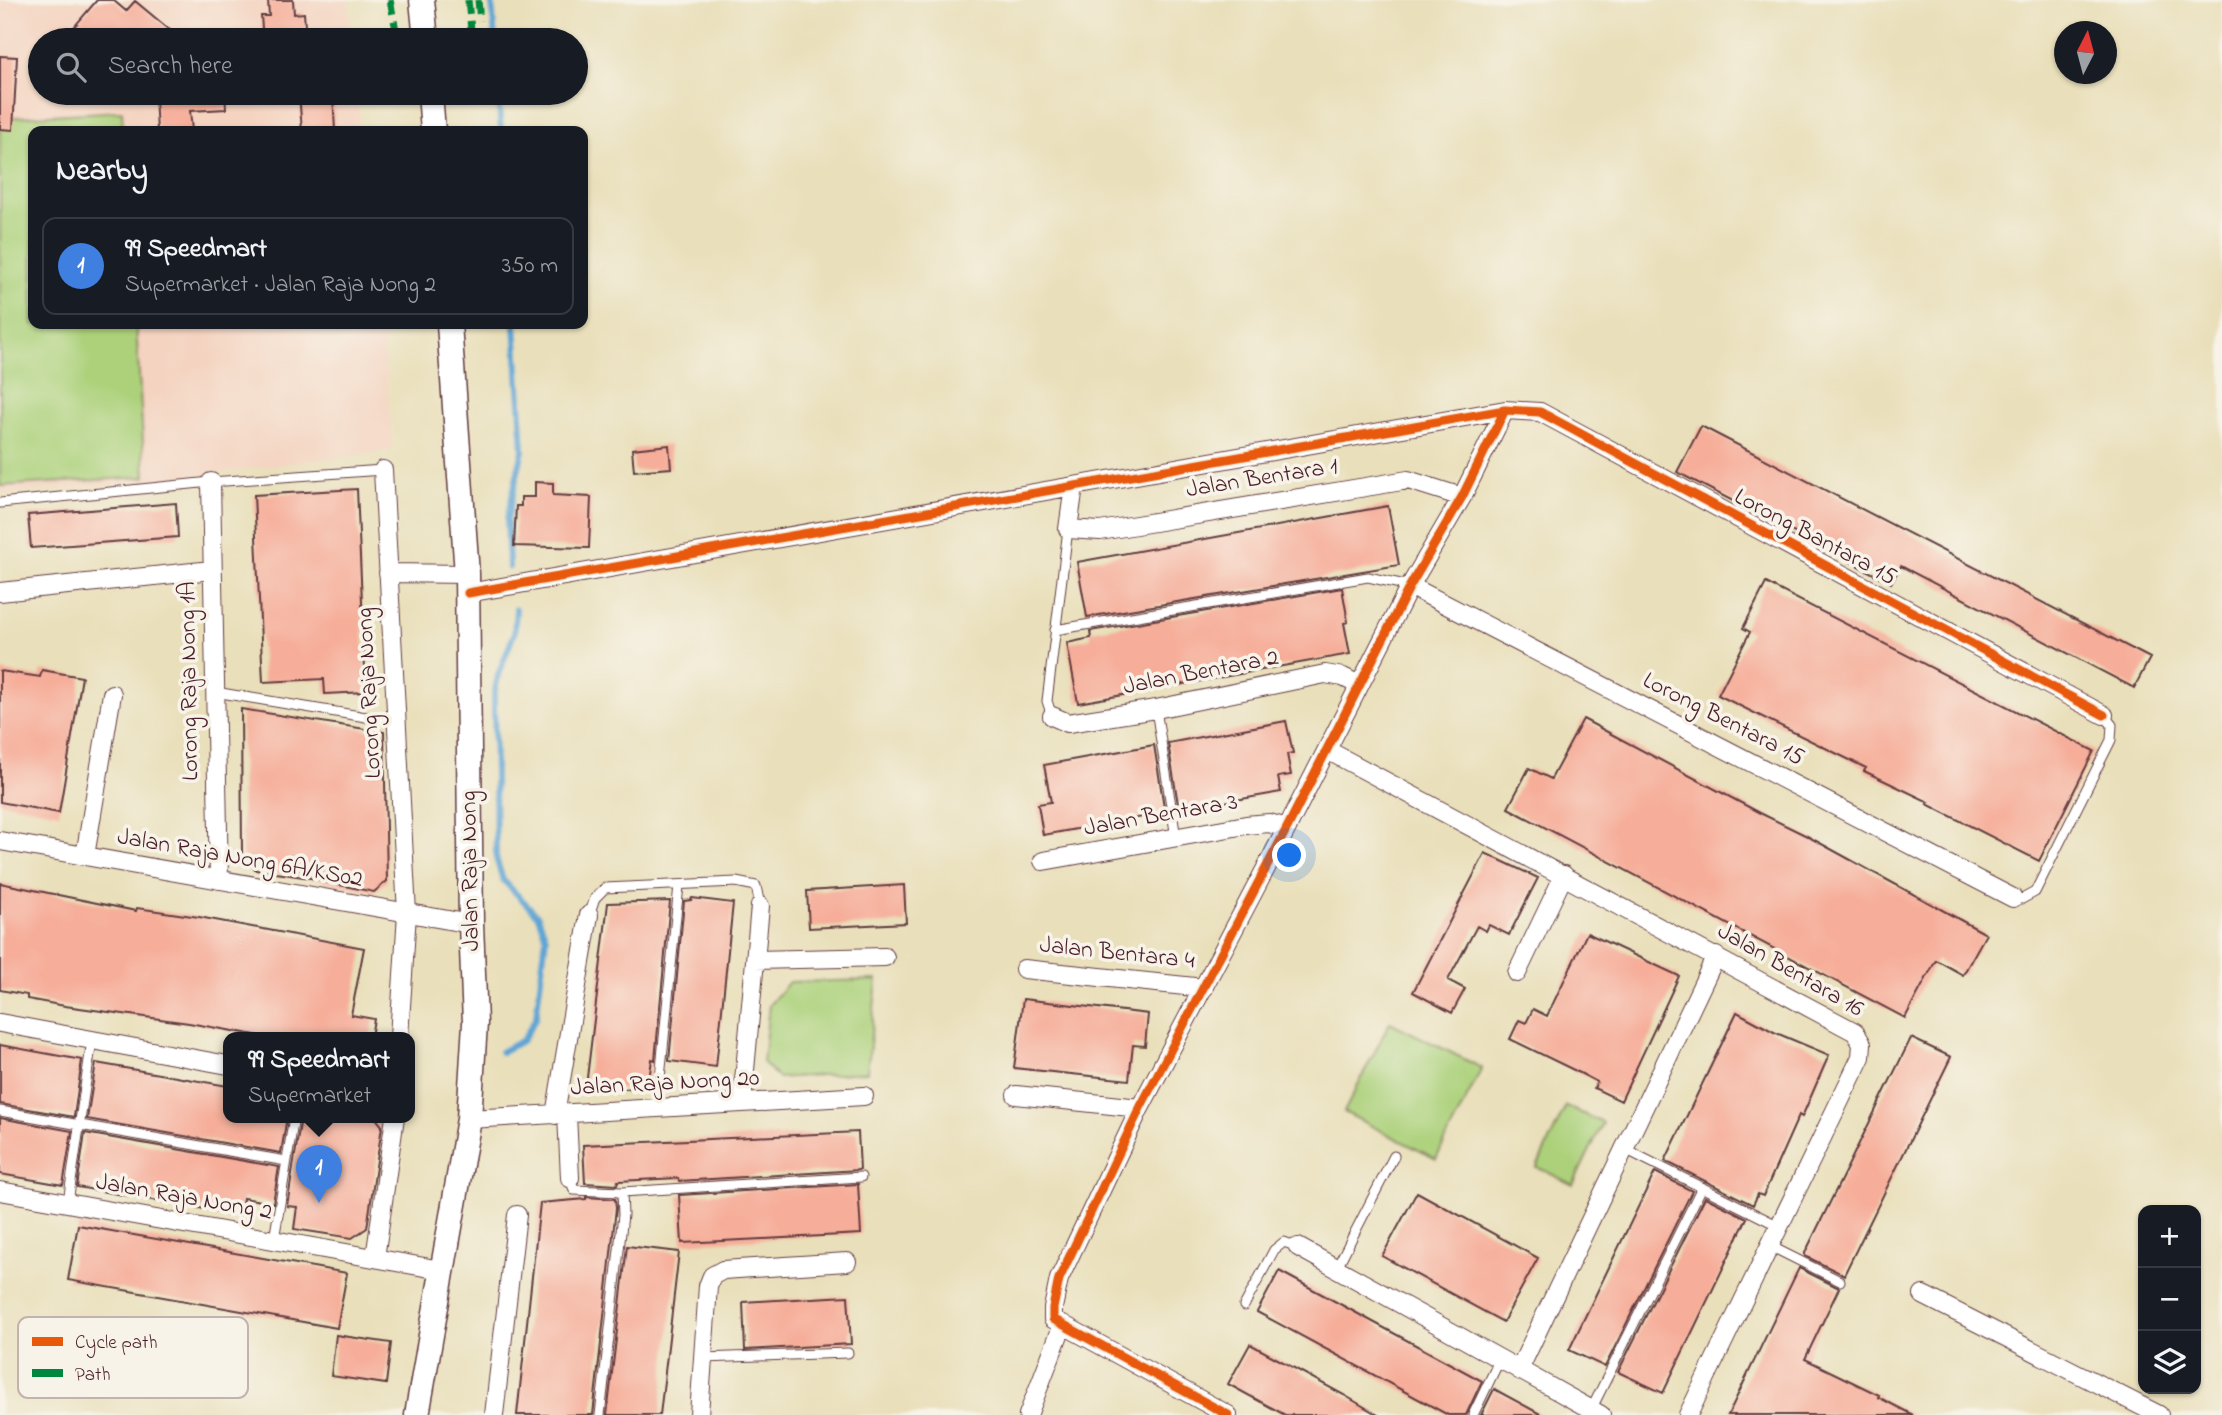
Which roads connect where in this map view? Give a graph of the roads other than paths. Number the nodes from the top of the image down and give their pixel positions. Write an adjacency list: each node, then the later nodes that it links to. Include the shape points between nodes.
1 (422, 0): 2 (main road)
2 (425, 28)
3 (431, 105): 4 (main road)
4 (433, 126)
5 (449, 329): 15 (main road, Jalan Raja Nong)
6 (1505, 410): 9 (street, Lorong Bantara 15); 10 (street); 23 (street, Lorong Bantara 15, via 1539,412)
7 (383, 470): 8 (lane); 14 (street, Lorong Raja Nong)
8 (211, 482): 11 (lane); 13 (street, Lorong Raja Nong 1A)
9 (1074, 486): 12 (street); 15 (street, Lorong Bantara 15)
10 (1462, 498): 12 (street, Jalan Bentara 1, via 1408,480 1100,530); 16 (street)
11 (0, 503)
12 (1068, 530): 18 (lane)
13 (212, 570): 17 (street); 20 (street, Lorong Raja Nong 1A)
14 (388, 573): 15 (street, Lorong Bantara 15); 25 (street, Lorong Raja Nong)
15 (468, 584): 39 (main road, Jalan Raja Nong)
16 (1410, 586): 18 (lane, via 1368,577); 19 (street); 35 (street, Lorong Bentara 15)
17 (0, 592)
18 (1055, 631): 24 (lane, via 1046,701)
19 (1359, 685): 22 (street, Jalan Bentara 2, via 1325,674); 26 (street)
20 (215, 692): 25 (lane); 33 (street, Lorong Raja Nong 1A)
21 (112, 694): 30 (street)
22 (1156, 709): 24 (street, Jalan Bentara 2, via 1068,723); 28 (lane)
23 (2104, 715): 35 (lane, via 2112,725 2111,740 2035,892)
24 (1052, 716)
25 (396, 722): 37 (street, Lorong Raja Nong)
26 (1327, 750): 27 (street); 32 (street, Jalan Bentara 16)
27 (1287, 828): 28 (street, Jalan Bentara 3, via 1269,823 1246,825); 45 (street)
28 (1176, 838): 31 (street, Jalan Bentara 3)
29 (0, 841): 30 (street, Jalan Raja Nong 6A/KS02)
30 (85, 856): 33 (street, Jalan Raja Nong 6A/KS02)
31 (1043, 861)
32 (1564, 875): 40 (street, Jalan Bentara 16); 44 (street)
33 (219, 880): 37 (street, Jalan Raja Nong 6A/KS02)
34 (679, 885): 36 (lane, via 736,882 756,886); 38 (lane, via 605,888 595,898); 54 (lane)
35 (2013, 898)
36 (760, 905): 42 (street)
37 (407, 913): 39 (street, Jalan Raja Nong 6A/KS02); 47 (street, Lorong Raja Nong)
38 (589, 915): 56 (street)
39 (471, 924): 57 (main road, Jalan Raja Nong, via 475,1023)
40 (1716, 956): 61 (street); 71 (street, Jalan Bentara 16, via 1855,1032 1862,1044 1861,1056)
41 (885, 957): 42 (street)
42 (755, 960): 52 (street)
43 (1024, 970): 45 (street, Jalan Bentara 4)
44 (1517, 973)
45 (1204, 988): 53 (street)
46 (0, 1023): 48 (street)
47 (400, 1032)
48 (92, 1040): 49 (street); 60 (lane)
49 (223, 1064)
50 (1016, 1095): 53 (street)
51 (864, 1096): 52 (street, Jalan Raja Nong 20)
52 (742, 1103): 54 (street, Jalan Raja Nong 20)
53 (1140, 1108): 82 (street, via 1059,1279 1053,1308)
54 (657, 1109): 56 (street, Jalan Raja Nong 20)
55 (0, 1111): 60 (lane)
56 (561, 1114): 57 (street, Jalan Raja Nong 20); 65 (street)
57 (469, 1119): 78 (main road, Jalan Raja Nong)
58 (293, 1123): 63 (lane)
59 (394, 1123): 75 (street)
60 (79, 1126): 63 (lane); 69 (lane)
61 (1625, 1149): 66 (lane); 86 (street)
62 (1394, 1156): 77 (lane)
63 (286, 1161): 72 (lane)
64 (861, 1177): 68 (lane)
65 (570, 1178): 68 (lane, via 574,1189)
66 (1702, 1187): 71 (lane); 88 (lane)
67 (0, 1191): 69 (street, Jalan Raja Nong 2)
68 (622, 1192): 91 (lane)
69 (68, 1202): 72 (street, Jalan Raja Nong 2)
70 (517, 1215): 90 (street)
71 (1779, 1226): 73 (street, Jalan Bentara 16)
72 (274, 1240): 75 (street, Jalan Raja Nong 2)
73 (1770, 1246): 79 (lane); 95 (street, Jalan Bentara 16)
74 (1298, 1247): 77 (street); 81 (lane, via 1284,1242 1274,1250)
75 (375, 1258): 78 (street, Jalan Raja Nong 2)
76 (847, 1262): 84 (street, via 723,1270 712,1276)
77 (1336, 1269): 85 (street)
78 (442, 1270): 89 (main road, Jalan Raja Nong)
79 (1840, 1281)
80 (1923, 1295): 96 (street)
81 (1244, 1306)
82 (1058, 1321): 87 (street); 93 (street)
83 (848, 1353): 84 (lane)
84 (703, 1358): 92 (street)
85 (1500, 1359): 86 (street); 94 (lane)
86 (1519, 1370): 88 (street)
87 (1216, 1412)
88 (1596, 1412)
89 (417, 1415)
90 (494, 1415)
91 (600, 1415)
92 (699, 1415)
93 (1028, 1415)
94 (1473, 1415)
95 (1688, 1415)
96 (2159, 1415)

